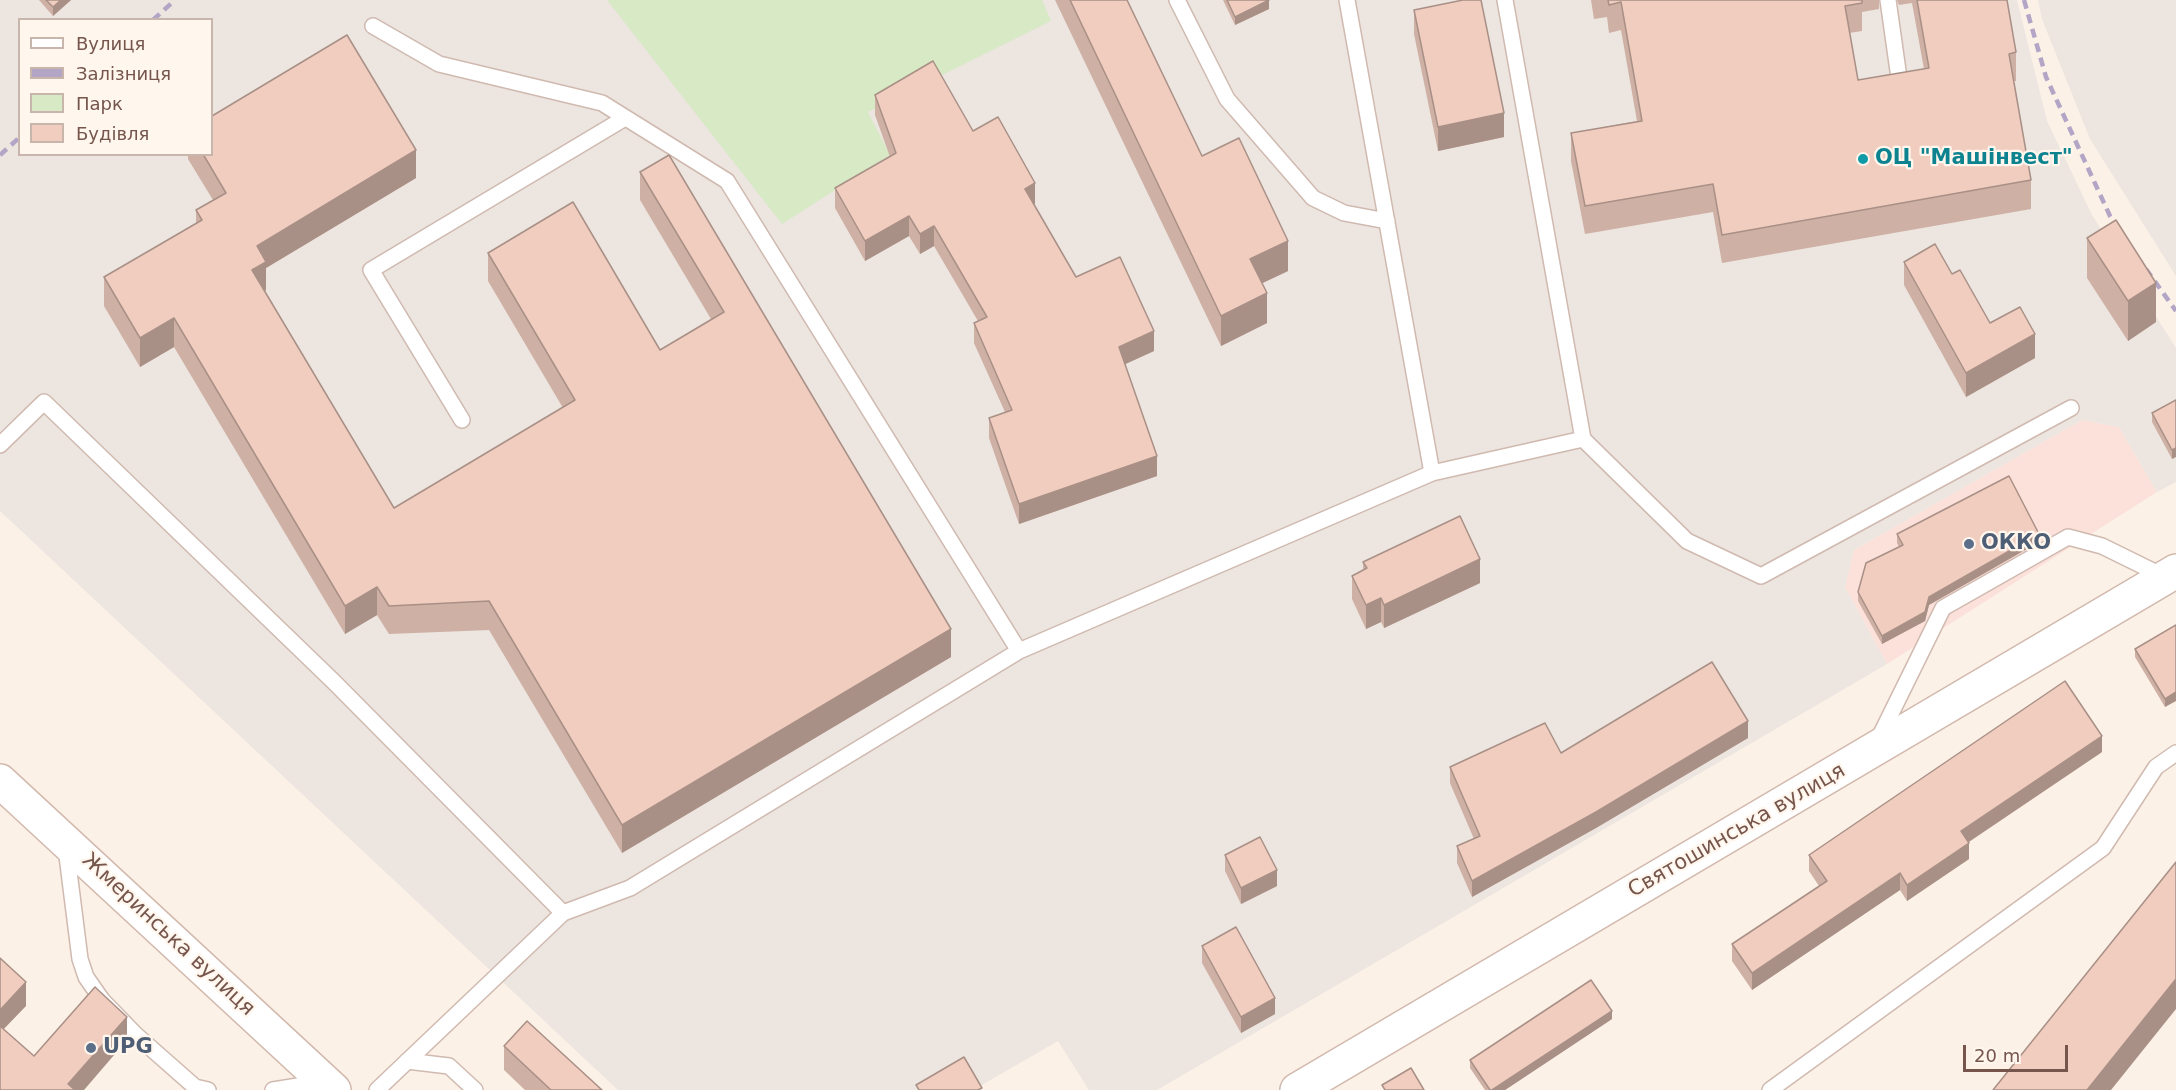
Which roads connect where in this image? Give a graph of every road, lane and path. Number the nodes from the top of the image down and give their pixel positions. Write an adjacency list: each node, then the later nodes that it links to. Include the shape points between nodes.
1 (1177, 0): 8 (lane, via 1227,99 1313,198 1344,213)
2 (1347, 0): 8 (lane)
3 (1505, 0): 11 (lane)
4 (1888, 0): 6 (lane)
5 (373, 26): 7 (lane, via 439,64 602,103)
6 (1899, 78)
7 (625, 118): 10 (lane, via 371,270); 15 (lane, via 727,182)
8 (1387, 221): 13 (lane)
9 (2071, 408): 11 (lane, via 1761,576 1687,542)
10 (462, 420)
11 (1583, 440): 13 (lane)
12 (0, 445): 20 (lane, via 44,402 334,682)
13 (1432, 473): 15 (lane)
14 (2171, 574): 16 (main road, Святошинська вулиця); 16 (lane, via 2102,546 2068,537 1943,608)
15 (1018, 651): 20 (lane, via 630,888)
16 (1872, 752): 27 (main road, Святошинська вулиця)
17 (2176, 753): 28 (lane, via 2156,767 2103,848)
18 (0, 781): 19 (main road, Жмеринська вулиця)
19 (64, 839): 22 (main road, Жмеринська вулиця); 23 (lane, via 80,959 86,977 136,1035 195,1087)
20 (563, 914): 21 (lane)
21 (407, 1061): 25 (lane); 26 (lane, via 449,1066)
22 (329, 1086): 24 (lane)
23 (208, 1090)
24 (273, 1090)
25 (377, 1090)
26 (475, 1090)
27 (1297, 1090)
28 (1770, 1090)

